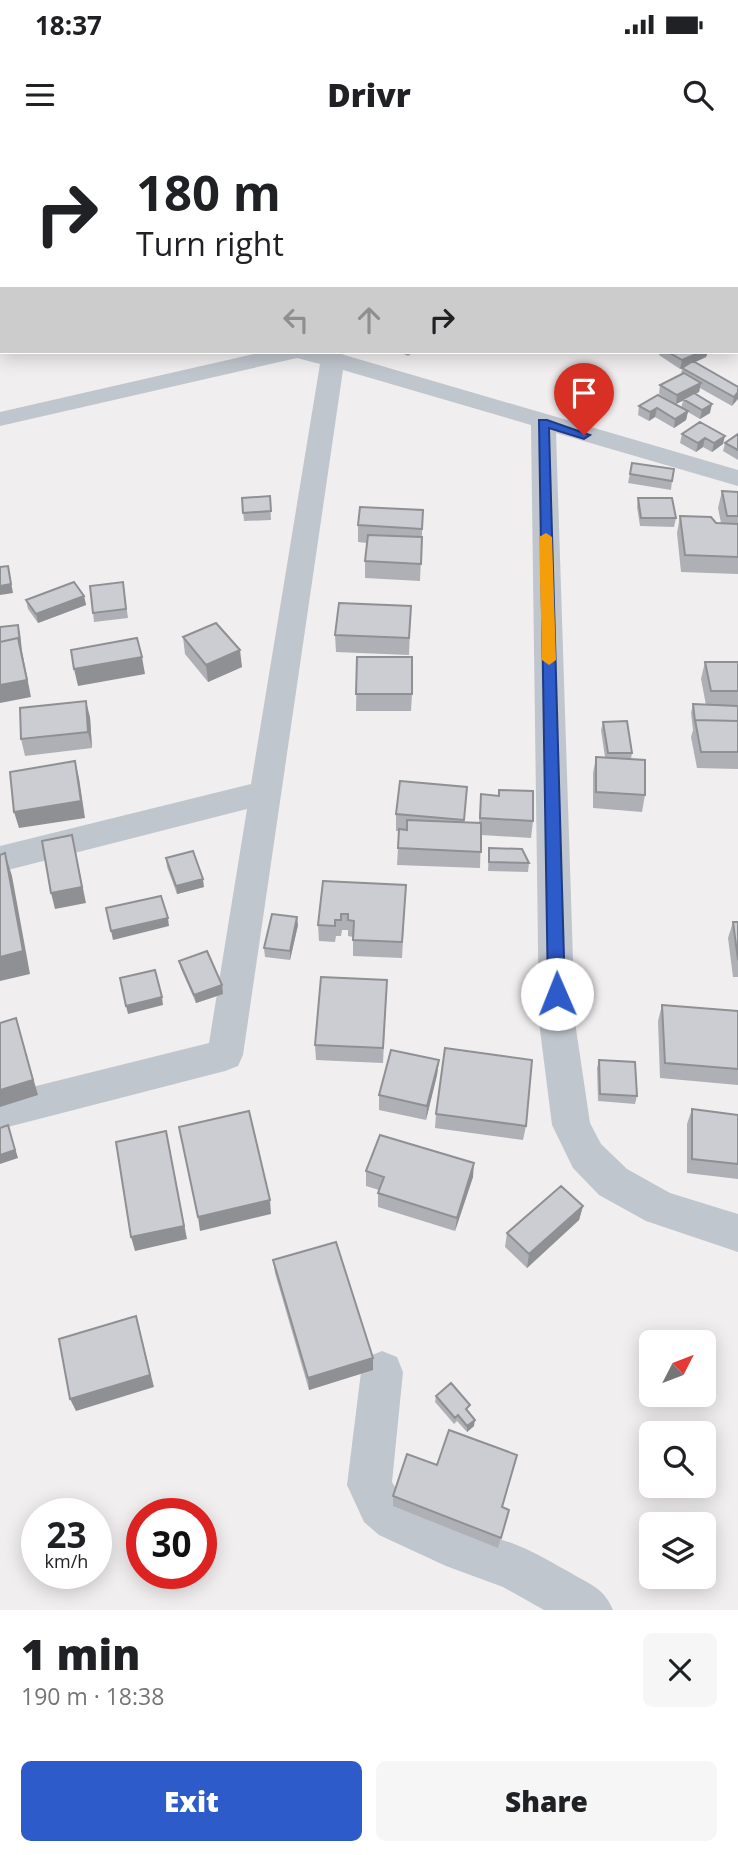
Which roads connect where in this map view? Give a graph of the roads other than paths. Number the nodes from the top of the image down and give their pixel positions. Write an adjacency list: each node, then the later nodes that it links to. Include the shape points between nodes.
1 (284, 354): 4 (street)
2 (311, 354): 3 (street)
3 (333, 359): 5 (street); 7 (street)
4 (0, 419)
5 (543, 422): 6 (street); 10 (street, via 557,1022 570,1125 587,1156 613,1182 660,1208)
6 (738, 478)
7 (266, 792): 8 (street); 9 (street, via 225,1055)
8 (0, 859)
9 (0, 1112)
10 (738, 1233)
11 (382, 1372): 12 (street, via 369,1485 380,1506 395,1520 514,1567)
12 (590, 1610)

